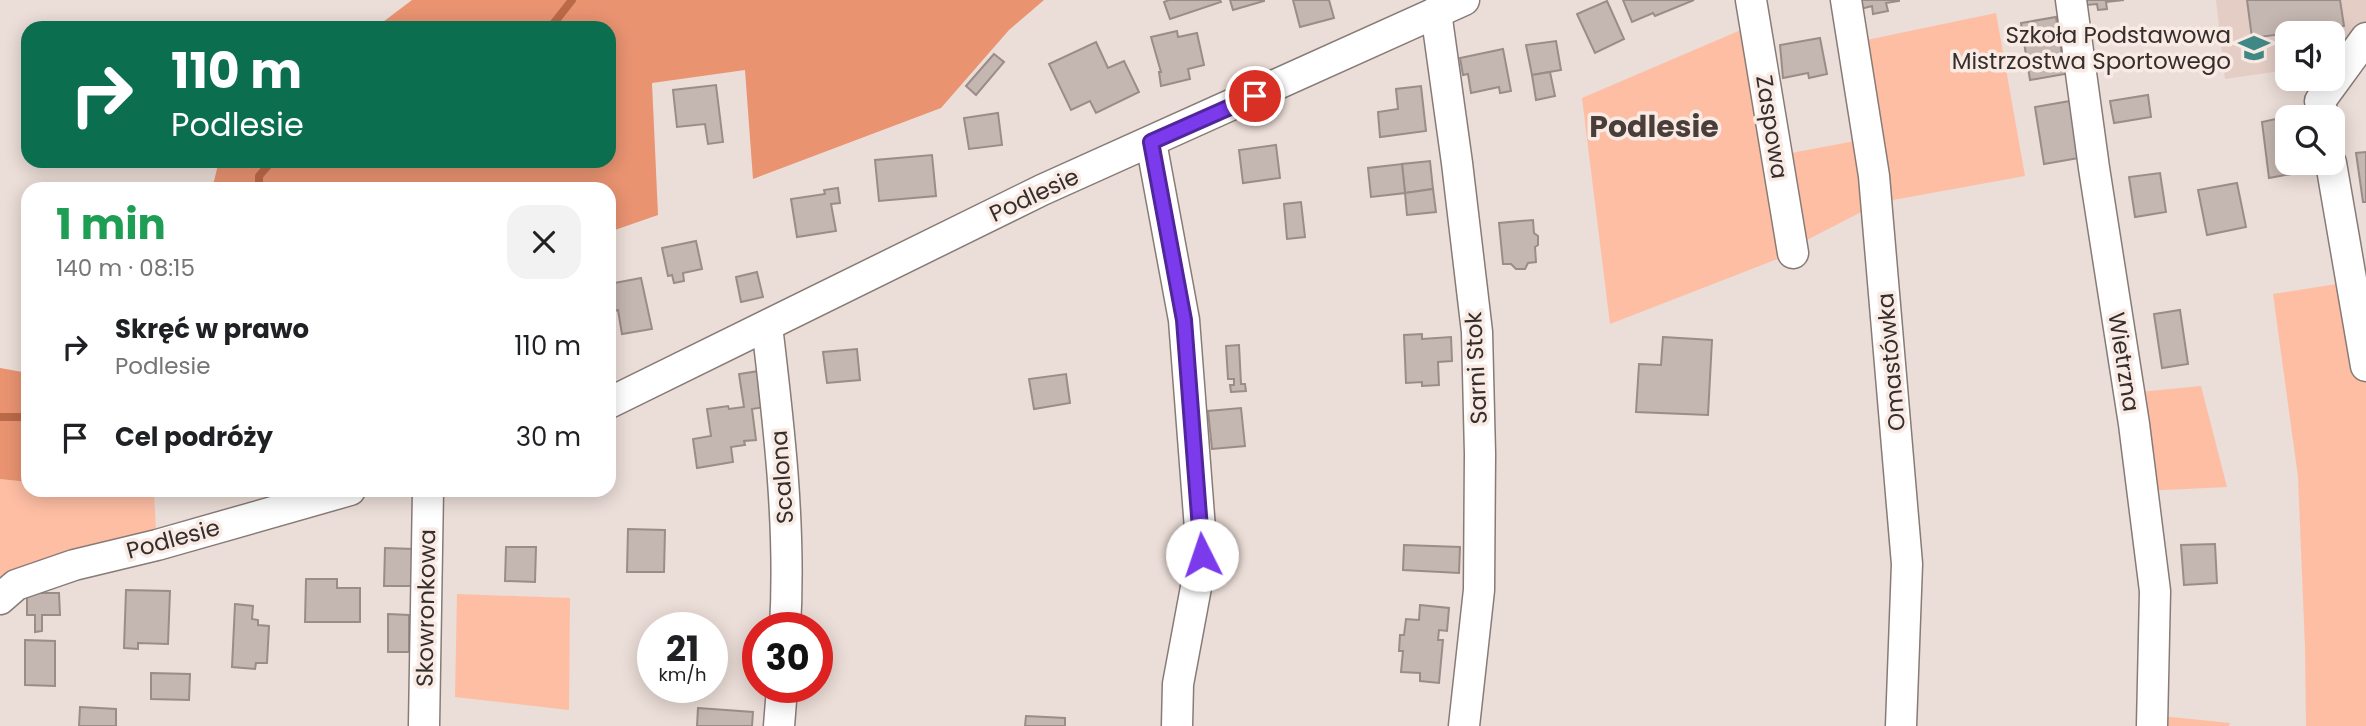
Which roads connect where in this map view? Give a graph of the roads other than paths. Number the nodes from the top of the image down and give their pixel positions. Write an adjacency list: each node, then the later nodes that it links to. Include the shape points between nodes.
1 (1464, 0): 5 (street, Podlesie)
2 (1751, 0): 10 (street, Zaspowa)
3 (1846, 0): 23 (street, Omastówka, via 1874,176 1907,564)
4 (2071, 0): 24 (street, Wietrzna, via 2155,591)
5 (1436, 12): 8 (street, Podlesie); 22 (street, Sarni Stok, via 1477,332 1479,590)
6 (2366, 38): 7 (street)
7 (2321, 105)
8 (1151, 142): 11 (street, Podlesie, via 1042,190); 21 (street, via 1184,320 1202,555 1178,684)
9 (2333, 175): 12 (street)
10 (1793, 253)
11 (767, 327): 13 (street, Podlesie); 17 (street, Scalona, via 789,572)
12 (2366, 366)
13 (616, 400)
14 (325, 497): 16 (street, Podlesie, via 74,565 16,585)
15 (428, 497): 19 (street, Skowronkowa)
16 (0, 599)
17 (786, 612)
18 (781, 703): 20 (street)
19 (424, 726)
20 (779, 726)
21 (1177, 726)
22 (1464, 726)
23 (1900, 726)
24 (2152, 726)

